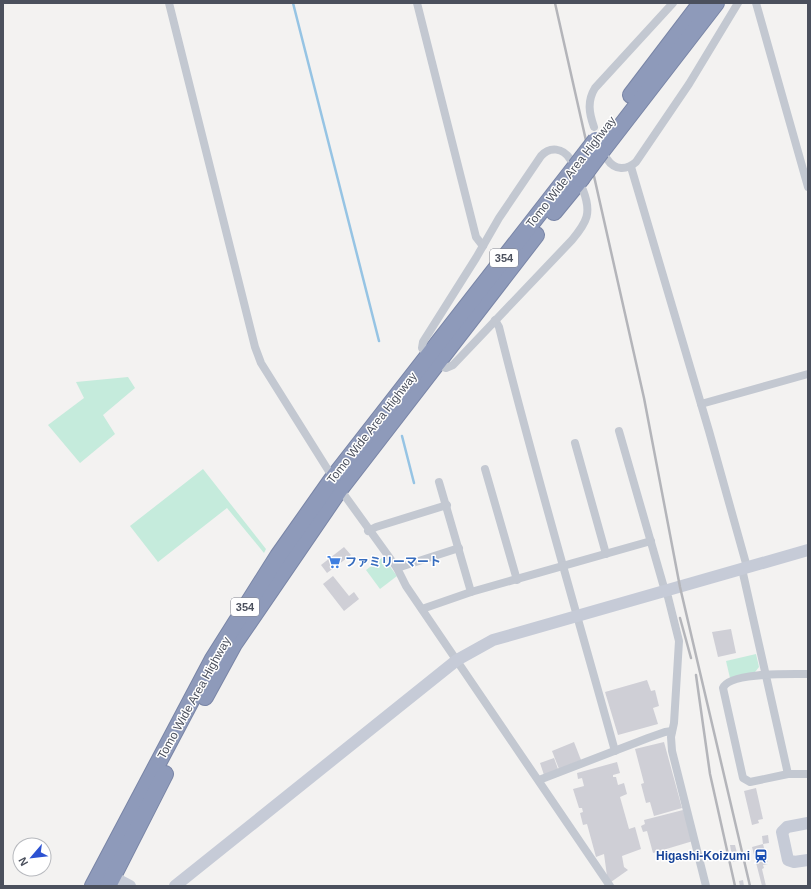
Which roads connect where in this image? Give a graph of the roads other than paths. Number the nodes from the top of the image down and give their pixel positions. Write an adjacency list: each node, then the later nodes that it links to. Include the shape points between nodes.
1 (169, 3): 21 (street, via 255,347 261,363)
2 (416, 3): 12 (street, via 476,238)
3 (673, 3): 8 (street, via 595,88 589,107)
4 (701, 3): 8 (highway, Tomo Wide Area Highway / 354)
5 (716, 3): 8 (highway, Tomo Wide Area Highway / 354)
6 (738, 3): 9 (street, via 689,84)
7 (756, 3): 11 (street)
8 (600, 145): 9 (street, via 612,164 620,168); 10 (highway, Tomo Wide Area Highway / 354, bridge)
9 (631, 166): 16 (street)
10 (577, 173): 12 (street, via 564,152 550,150 541,156); 13 (street, via 588,206 583,227); 14 (highway, Tomo Wide Area Highway / 354)
11 (808, 187)
12 (483, 246): 14 (street, via 423,342 422,348)
13 (495, 320): 14 (street, via 453,365 446,368); 28 (street, via 499,327 531,456)
14 (432, 360): 21 (highway, Tomo Wide Area Highway / 354)
15 (808, 374): 16 (street)
16 (701, 404): 30 (street)
17 (619, 431): 24 (street)
18 (575, 443): 27 (street)
19 (485, 469): 31 (street)
20 (439, 482): 22 (street)
21 (336, 484): 23 (street); 46 (highway, Tomo Wide Area Highway / 354, via 234,644 188,727); 47 (highway, Tomo Wide Area Highway / 354, via 274,562 213,659)
22 (446, 505): 23 (street); 25 (street)
23 (368, 531): 29 (street)
24 (651, 541): 27 (street); 32 (street)
25 (459, 548): 29 (street); 33 (street)
26 (808, 550): 30 (street)
27 (606, 554): 28 (street)
28 (564, 565): 31 (street); 35 (street)
29 (397, 568): 34 (street)
30 (744, 568): 32 (street); 37 (street)
31 (517, 580): 33 (street)
32 (665, 591): 35 (street); 39 (street, via 679,641)
33 (471, 592): 34 (street)
34 (422, 609): 36 (street)
35 (577, 616): 36 (street, via 493,640); 40 (street)
36 (457, 660): 43 (street); 49 (street)
37 (765, 674): 38 (street); 41 (street); 41 (street, via 728,682 723,688 743,778 750,782)
38 (808, 674)
39 (672, 731): 40 (street); 51 (street, via 675,765)
40 (615, 751): 43 (street)
41 (788, 774): 42 (street)
42 (808, 774)
43 (539, 780): 50 (street)
44 (808, 823): 45 (street, via 787,827 782,832 788,860)
45 (808, 860)
46 (110, 882): 48 (street)
47 (93, 886)
48 (130, 886)
49 (175, 886)
50 (610, 886)
51 (706, 886)

